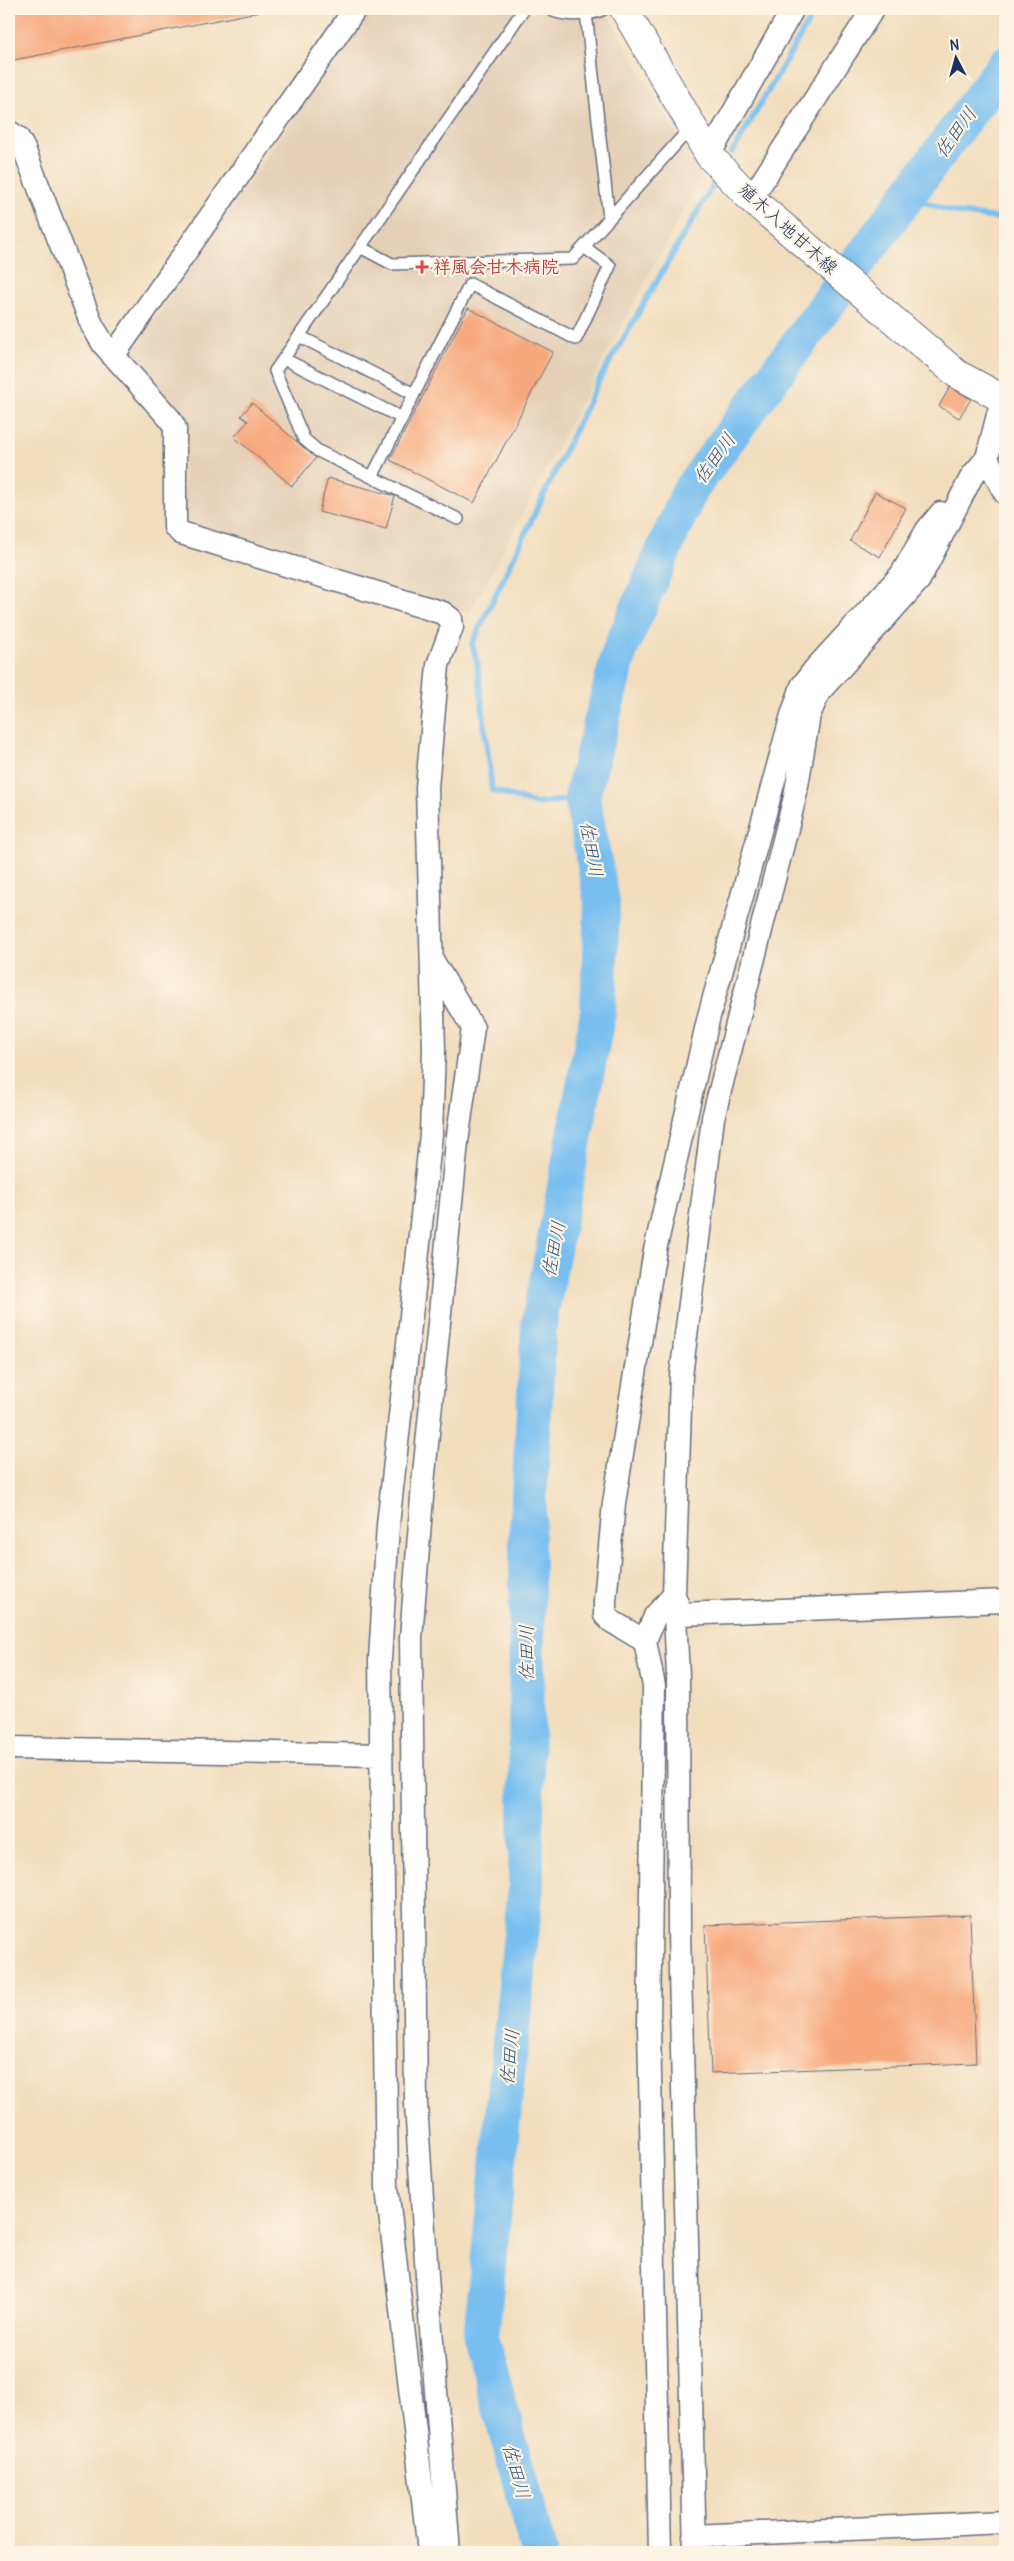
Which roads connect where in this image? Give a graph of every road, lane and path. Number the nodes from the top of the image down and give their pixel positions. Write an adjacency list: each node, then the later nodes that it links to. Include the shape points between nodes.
1 (354, 9): 17 (street)
2 (524, 9): 14 (lane)
3 (549, 9): 8 (lane)
4 (604, 9): 8 (lane)
5 (624, 9): 9 (main road, 殖木入地甘木線)
6 (793, 9): 11 (street)
7 (873, 9): 12 (street)
8 (586, 13): 13 (lane)
9 (692, 126): 11 (main road, 殖木入地甘木線); 13 (lane)
10 (9, 132): 17 (street, via 18,138 24,149 92,325)
11 (709, 155): 12 (main road, 殖木入地甘木線)
12 (758, 206): 20 (main road, 殖木入地甘木線, via 957,374)
13 (610, 218): 15 (lane)
14 (360, 247): 15 (lane, via 392,264 573,259); 16 (lane)
15 (584, 247): 19 (lane, via 610,266 576,339 470,284)
16 (299, 336): 18 (lane); 19 (lane)
17 (113, 356): 27 (street, via 175,428 174,517 175,527 181,533 443,613 451,619 452,628 438,665 428,787)
18 (284, 359): 21 (lane); 24 (lane, via 276,371 304,439 318,451)
19 (414, 394): 21 (lane)
20 (1003, 399): 22 (street)
21 (402, 418): 24 (lane)
22 (987, 458): 23 (street); 25 (street)
23 (972, 476): 28 (street, via 919,580 819,692 809,715 794,797 713,1118 681,1376); 30 (street, via 927,530 901,575 802,686 792,716 709,1016 655,1250 635,1362 614,1503 605,1615)
24 (372, 477): 26 (lane)
25 (1005, 493)
26 (458, 519)
27 (433, 961): 32 (street, via 431,1134 388,1525 380,1660); 36 (street, via 472,1028 456,1152 411,1638 416,2104)
28 (674, 1595): 29 (street, via 682,1614); 30 (street, via 655,1616); 34 (street)
29 (1005, 1600)
30 (644, 1641): 37 (street, via 654,1686 649,2026)
31 (9, 1748): 32 (street)
32 (381, 1755): 35 (street, via 388,2188)
33 (1005, 2522): 34 (street)
34 (693, 2547)
35 (429, 2552)
36 (449, 2552)
37 (660, 2552)

